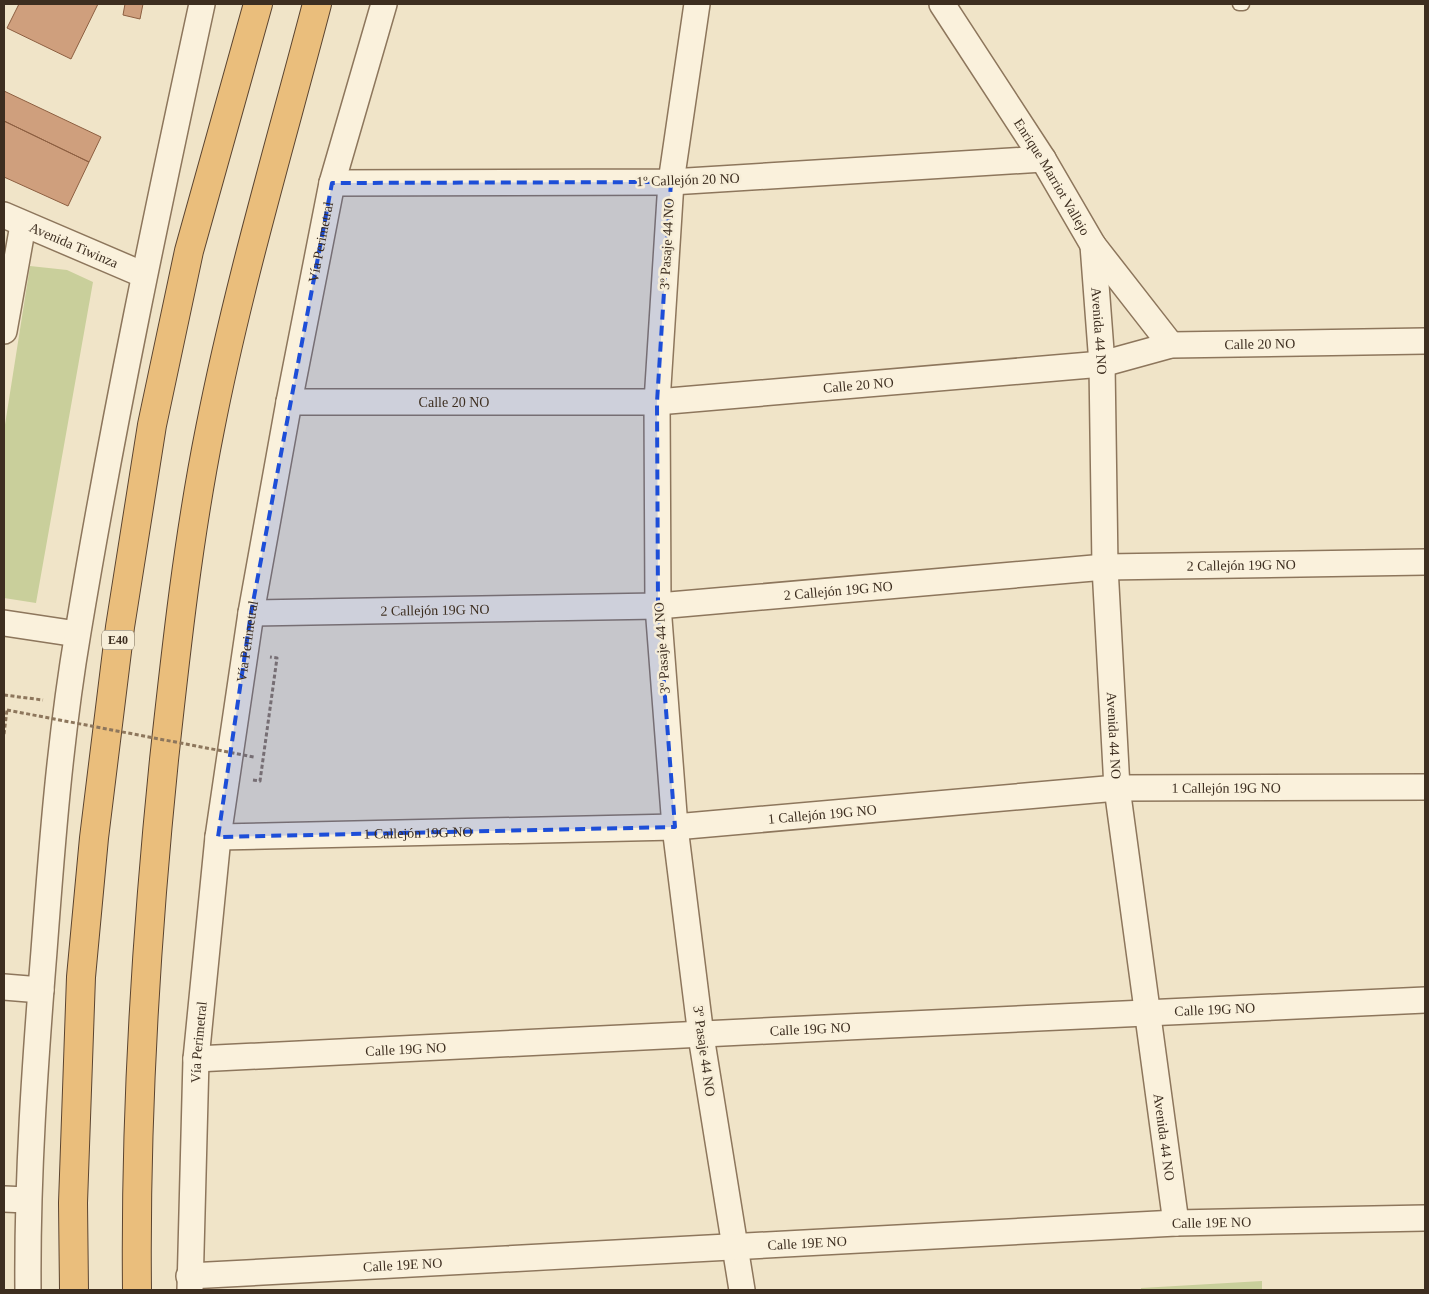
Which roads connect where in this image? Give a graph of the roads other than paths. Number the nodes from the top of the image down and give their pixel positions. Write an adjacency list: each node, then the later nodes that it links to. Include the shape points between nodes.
1 (202, 4): 14 (street)
2 (258, 4): 43 (highway, E40, via 189,252 152,425 120,627 81,977 73,1202)
3 (317, 4): 44 (highway, via 250,256 210,430 179,618 155,850 140,1061)
4 (384, 4): 11 (street, Vía Perimetral)
5 (697, 4): 10 (street, 3º Pasaje 44 NO)
6 (942, 4): 9 (street, Enrique Marriot Vallejo)
7 (1239, 4): 8 (lane)
8 (1243, 4)
9 (1043, 159): 10 (street, 1º Callejón 20 NO); 13 (street, Enrique Marriot Vallejo)
10 (670, 182): 11 (street, 1º Callejón 20 NO); 20 (street, 3º Pasaje 44 NO)
11 (332, 183): 19 (street, Vía Perimetral)
12 (14, 220): 14 (street, Avenida Tiwinza); 15 (street)
13 (1093, 245): 17 (street, Enrique Marriot Vallejo); 18 (street, Avenida 44 NO)
14 (144, 275): 26 (street)
15 (4, 331)
16 (1425, 341): 17 (street, Calle 20 NO)
17 (1171, 345): 18 (street, Calle 20 NO)
18 (1102, 364): 20 (street, Calle 20 NO); 22 (street, Avenida 44 NO)
19 (289, 402): 20 (street, Calle 20 NO); 24 (street, Vía Perimetral)
20 (657, 402): 23 (street, 3º Pasaje 44 NO)
21 (1425, 562): 22 (street, 2 Callejón 19G NO)
22 (1105, 567): 23 (street, 2 Callejón 19G NO); 28 (street, Avenida 44 NO)
23 (658, 606): 24 (street, 2 Callejón 19G NO); 29 (street, 3º Pasaje 44 NO)
24 (251, 613): 30 (street, Vía Perimetral)
25 (4, 623): 26 (street)
26 (77, 634): 32 (street, via 54,814)
27 (1425, 787): 28 (street, 1 Callejón 19G NO)
28 (1117, 788): 29 (street, 1 Callejón 19G NO); 34 (street, Avenida 44 NO)
29 (675, 827): 30 (street, 1 Callejón 19G NO); 35 (street, 3º Pasaje 44 NO)
30 (218, 837): 36 (street, Vía Perimetral)
31 (4, 987): 32 (street)
32 (41, 990): 37 (street)
33 (1425, 1000): 34 (street, Calle 19G NO)
34 (1146, 1011): 35 (street, Calle 19G NO); 39 (street, Avenida 44 NO)
35 (701, 1036): 36 (street, Calle 19G NO); 40 (street, 3º Pasaje 44 NO)
36 (196, 1059): 41 (street, Vía Perimetral)
37 (15, 1200): 42 (street)
38 (1425, 1218): 39 (street, Calle 19E NO)
39 (1176, 1222): 40 (street, Calle 19E NO)
40 (734, 1246): 41 (street, Calle 19E NO); 45 (street, 3º Pasaje 44 NO)
41 (190, 1283)
42 (28, 1290)
43 (74, 1290)
44 (136, 1290)
45 (742, 1290)

